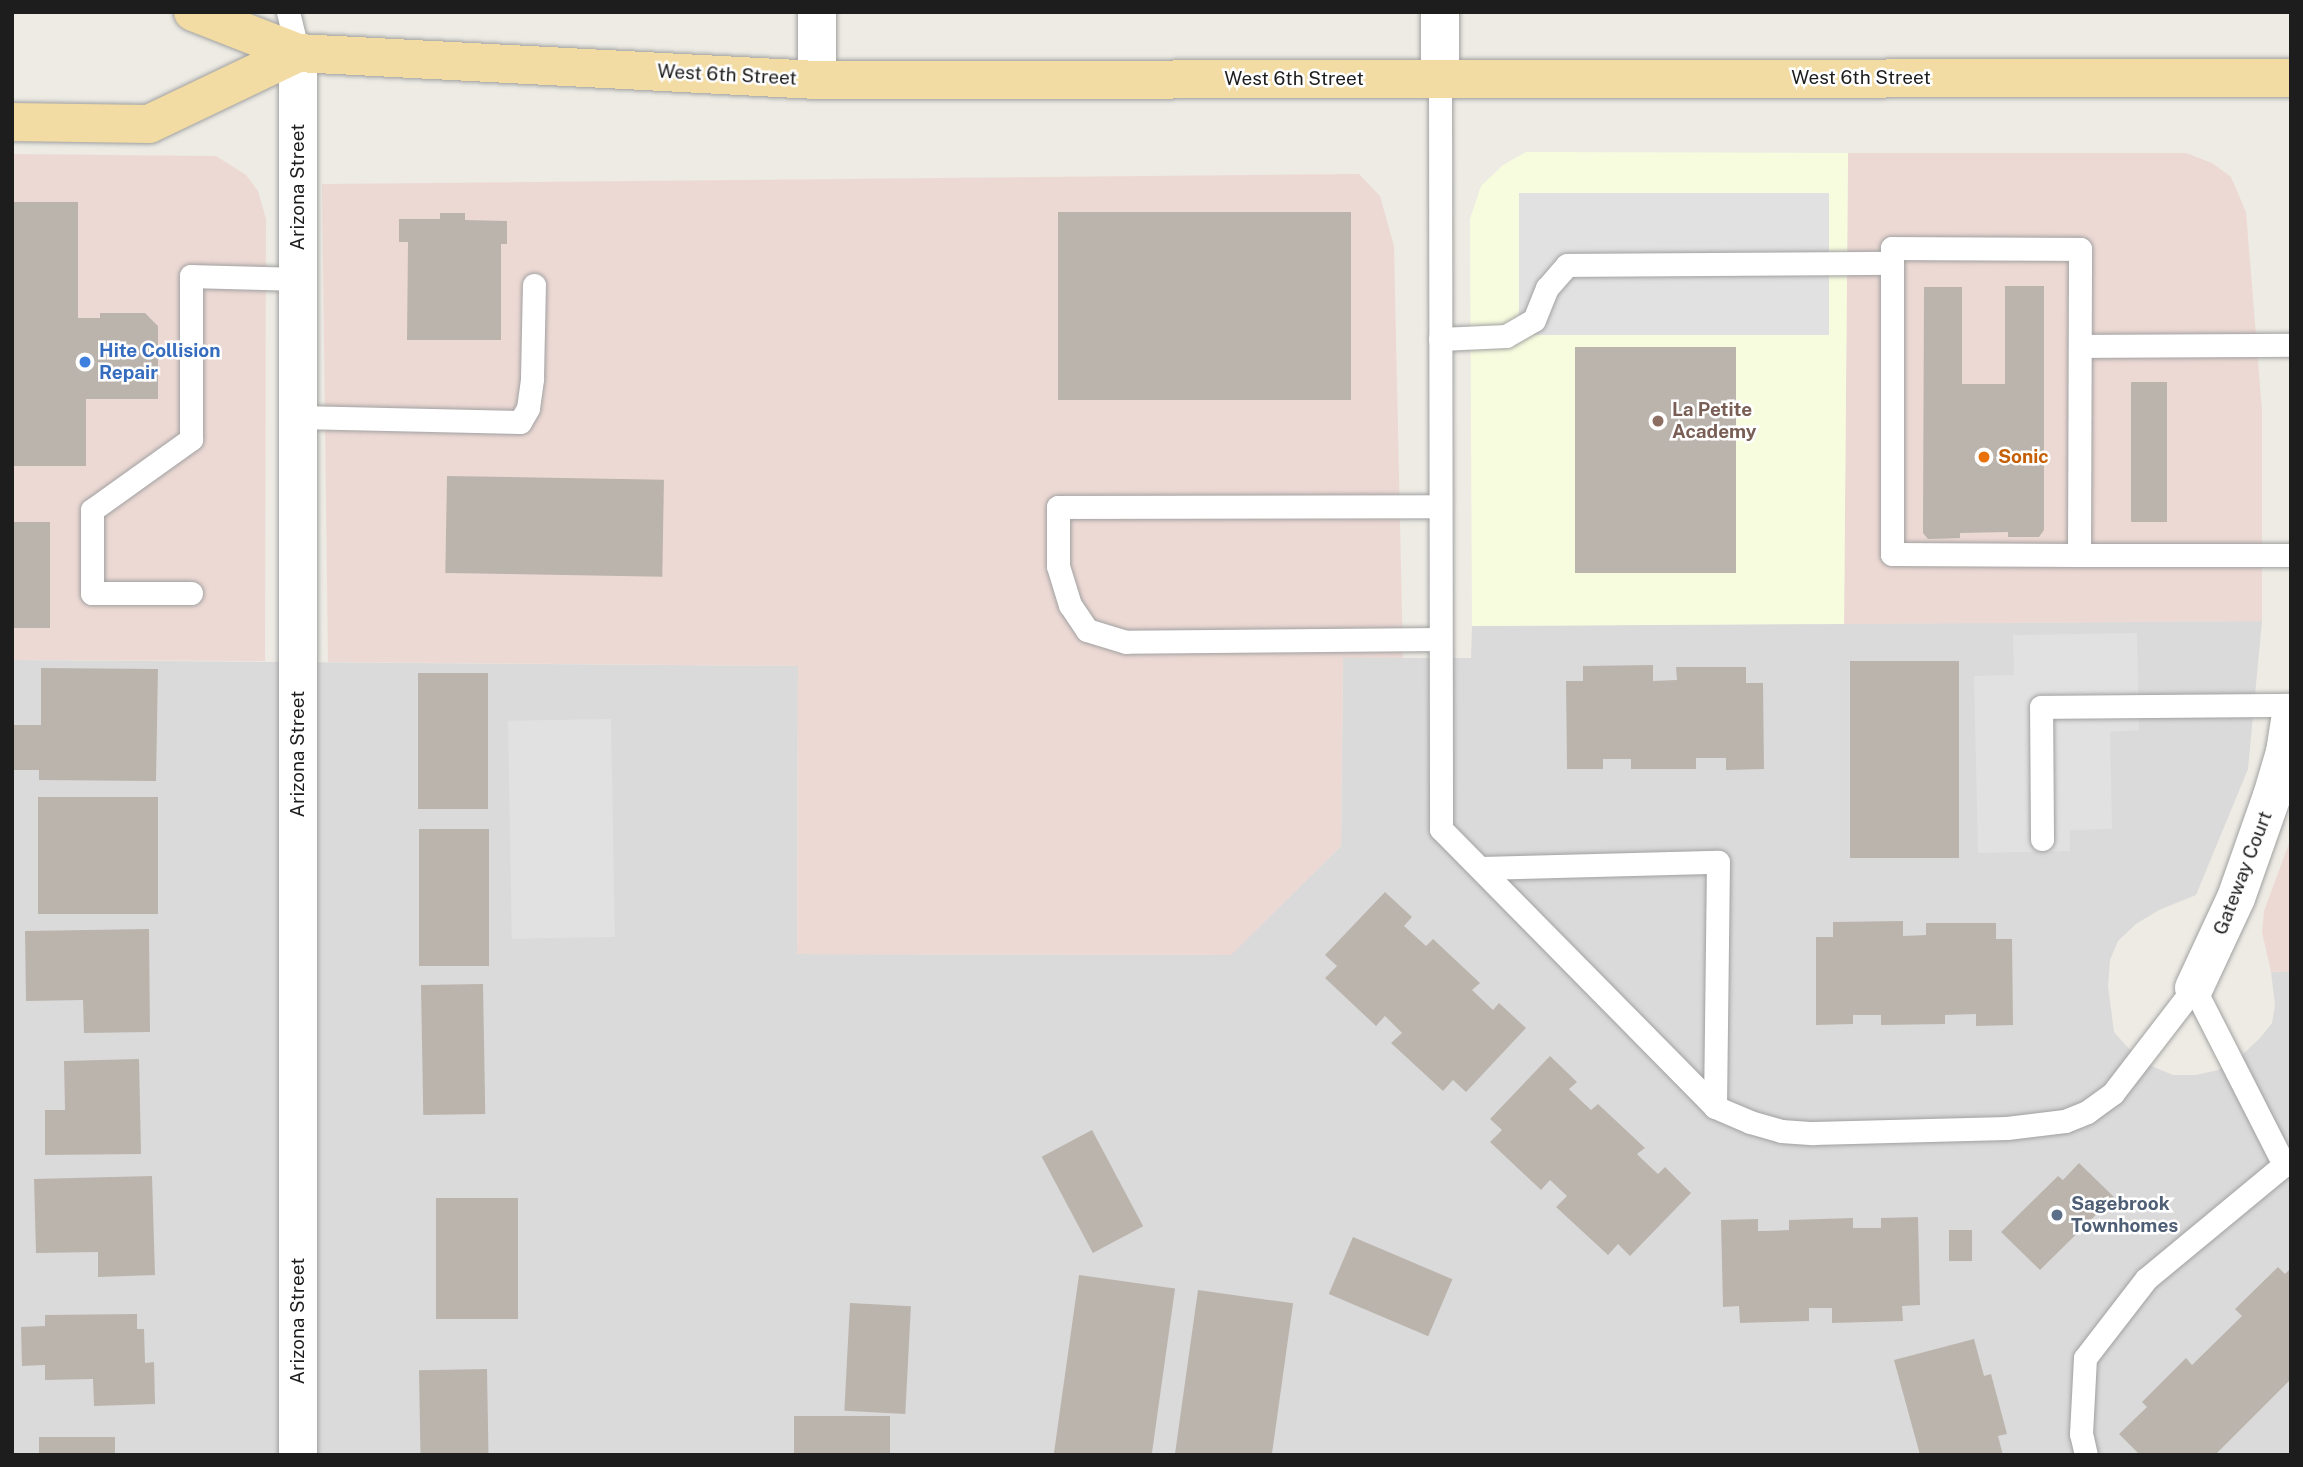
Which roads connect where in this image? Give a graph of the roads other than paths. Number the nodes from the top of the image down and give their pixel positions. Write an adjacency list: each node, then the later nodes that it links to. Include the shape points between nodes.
1 (193, 12): 6 (main road, West 6th Street)
2 (288, 12): 6 (lane)
3 (306, 12): 6 (lane)
4 (817, 12): 9 (street)
5 (1440, 12): 8 (street)
6 (298, 53): 9 (main road, West 6th Street); 10 (main road, West 6th Street, via 149,124); 12 (street, Arizona Street)
7 (2291, 78): 8 (main road, West 6th Street)
8 (1440, 79): 9 (main road, West 6th Street); 14 (lane)
9 (817, 80)
10 (12, 122)
11 (1892, 263): 14 (lane, via 1567,265 1547,288 1534,320 1506,336); 16 (lane, via 1892,248 2080,249); 19 (lane, via 1892,554)
12 (298, 279): 17 (street, Arizona Street); 21 (lane, via 191,276 191,439 92,510 92,593)
13 (534, 285): 17 (lane, via 532,378 528,408 520,422)
14 (1440, 339): 18 (lane)
15 (2291, 345): 16 (lane)
16 (2080, 346): 19 (lane)
17 (298, 417): 30 (street, Arizona Street)
18 (1440, 506): 22 (lane); 22 (lane, via 1058,507 1058,566 1070,605 1087,630 1126,642)
19 (2079, 555): 20 (lane)
20 (2291, 555)
21 (191, 593)
22 (1439, 639): 26 (lane, via 1441,829)
23 (2291, 705): 25 (lane, via 2041,707)
24 (2291, 714): 27 (street, Gateway Court, via 2285,752 2259,834 2236,898)
25 (2042, 839)
26 (1481, 868): 28 (lane); 28 (lane, via 1718,862)
27 (2194, 988): 28 (lane, via 2113,1093 2065,1121 2007,1128 1813,1133 1764,1127); 29 (lane)
28 (1715, 1107)
29 (2287, 1165): 31 (lane, via 2146,1279 2085,1358 2081,1434)
30 (298, 1455)
31 (2086, 1455)

